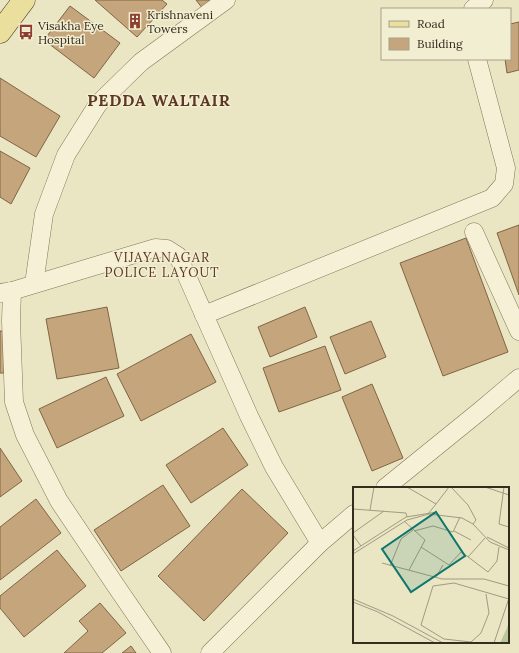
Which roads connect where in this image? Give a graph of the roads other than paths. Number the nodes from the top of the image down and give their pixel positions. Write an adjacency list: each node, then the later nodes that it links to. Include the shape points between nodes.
1 (24, 0): 5 (main road)
2 (226, 0): 8 (street, via 141,62 98,104 66,155 44,214)
3 (484, 0): 4 (street)
4 (474, 8)
5 (0, 32)
6 (477, 60): 10 (street, via 506,168 504,184 492,198)
7 (474, 232): 11 (street)
8 (34, 284): 9 (street); 10 (street, via 155,248 167,249 178,256)
9 (6, 292): 16 (street, via 11,321 14,402 25,435 59,501)
10 (204, 315): 15 (street, via 271,460)
11 (519, 331)
12 (519, 378): 13 (street)
13 (386, 487)
14 (353, 515): 15 (street)
15 (320, 543): 17 (street)
16 (162, 653)
17 (210, 653)

